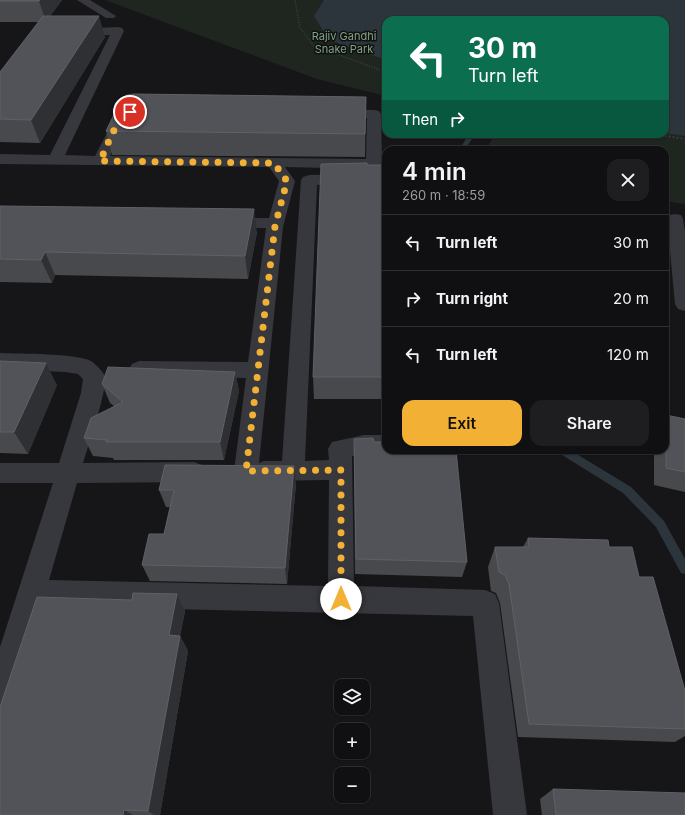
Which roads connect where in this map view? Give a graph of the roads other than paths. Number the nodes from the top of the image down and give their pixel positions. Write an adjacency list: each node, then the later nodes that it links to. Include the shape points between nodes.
1 (82, 0): 2 (street)
2 (110, 16)
3 (58, 32): 7 (street, via 118,32)
4 (135, 111): 9 (street, via 124,115)
5 (320, 113): 10 (street, via 374,114 374,164)
6 (0, 146): 7 (street)
7 (58, 153): 8 (street); 9 (street)
8 (0, 159)
9 (100, 161): 10 (street)
10 (274, 163): 14 (street, via 287,181)
11 (382, 179): 22 (street, via 309,180)
12 (675, 219): 15 (street)
13 (204, 224): 14 (street)
14 (275, 226): 18 (street)
15 (685, 304)
16 (0, 361): 17 (street)
17 (104, 369): 18 (street); 24 (street, via 94,377 92,393)
18 (258, 370): 21 (street)
19 (382, 444): 20 (street, via 364,444 340,449)
20 (341, 470): 22 (street); 26 (street)
21 (228, 471): 22 (street); 24 (street)
22 (293, 471)
23 (0, 473): 24 (street)
24 (68, 473): 25 (street)
25 (32, 593): 26 (street); 27 (street)
26 (341, 599): 28 (street, via 485,603)
27 (0, 690)
28 (510, 815)

